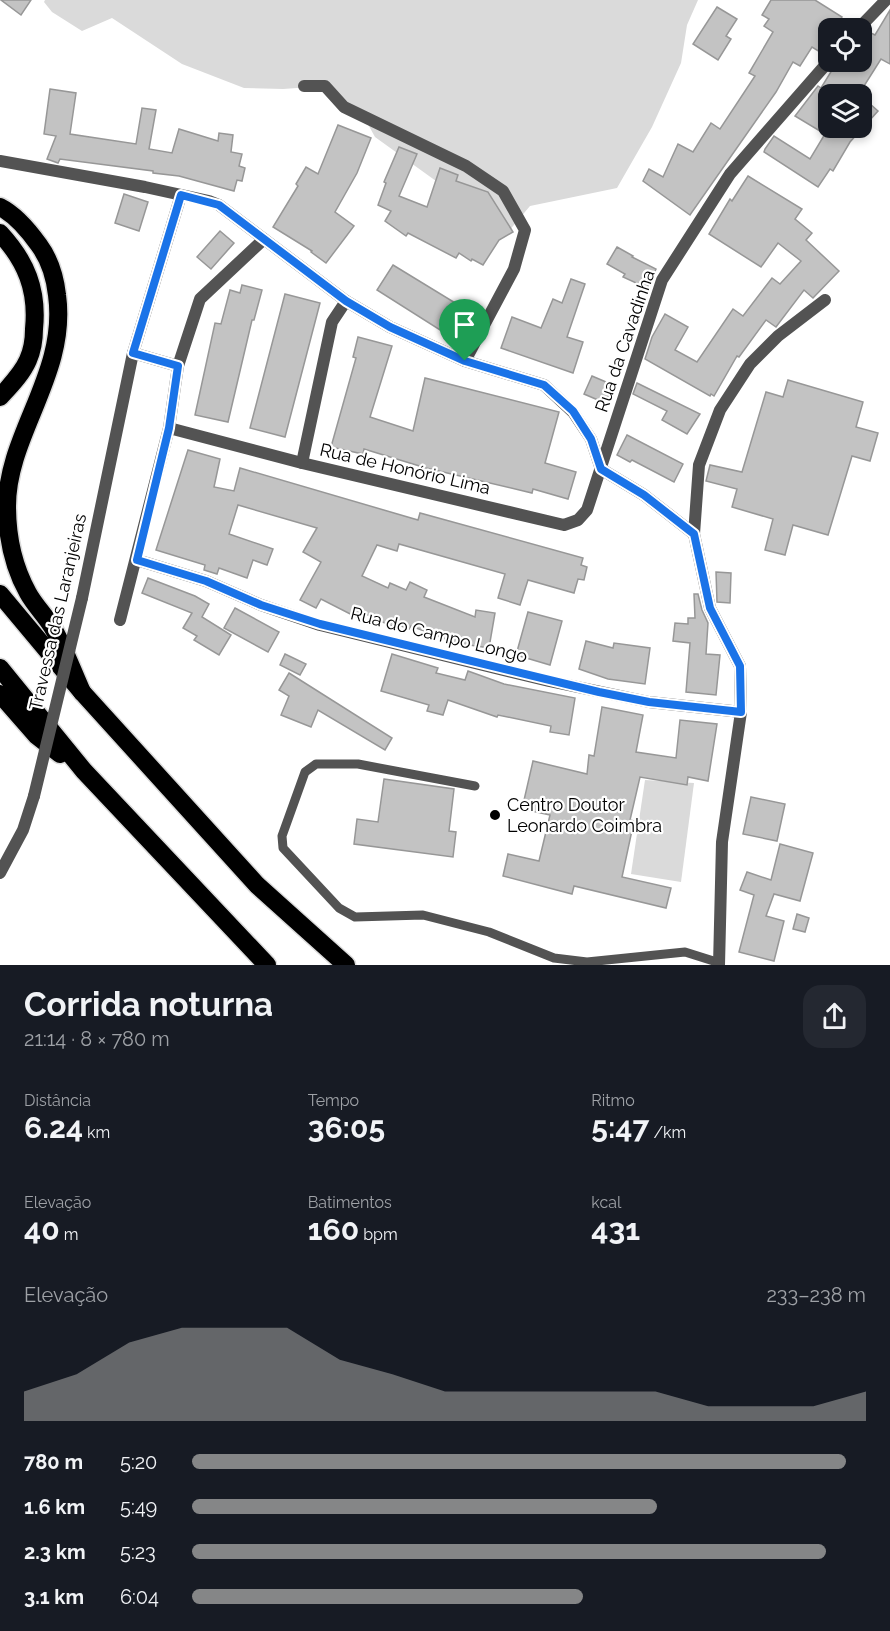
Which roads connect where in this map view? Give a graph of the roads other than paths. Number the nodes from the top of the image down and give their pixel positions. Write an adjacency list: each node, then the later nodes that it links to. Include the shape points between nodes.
1 (886, 0): 2 (street)
2 (869, 18)
3 (819, 72): 18 (street, Rua da Cavadinha, via 730,174 662,280)
4 (304, 86): 13 (street, via 325,86 344,107 466,166 503,191 525,230 514,269)
5 (0, 161): 6 (street)
6 (181, 195): 9 (street, via 219,205); 12 (street, Travessa das Laranjeiras)
7 (0, 207): 24 (highway, via 28,230 46,255 60,314 47,376 11,474 7,504 11,555 28,594 54,629)
8 (0, 232): 15 (highway, via 16,250 30,276 36,307 28,360)
9 (264, 239): 11 (street); 14 (street, via 200,298)
10 (825, 300): 19 (street, via 750,363 720,410 699,465)
11 (346, 301): 13 (street, via 390,327); 17 (street, via 332,322)
12 (133, 353): 14 (street); 29 (street, Travessa das Laranjeiras, bridge, via 82,598 34,796 23,830)
13 (465, 361): 18 (street, via 544,385 573,411 591,439)
14 (178, 366): 16 (street)
15 (0, 397)
16 (169, 428): 17 (street, Rua de Honório Lima); 20 (street)
17 (302, 464): 18 (street, Rua de Honório Lima, via 564,525 578,520 587,510)
18 (601, 469): 19 (street, via 644,495)
19 (694, 534): 26 (street, via 710,608 740,666)
20 (137, 560): 22 (street); 26 (street, Rua do Campo Longo, via 331,627 638,700)
21 (0, 594): 24 (highway)
22 (120, 620)
23 (0, 668): 27 (highway)
24 (82, 692): 32 (highway, via 257,885)
25 (0, 694): 27 (highway, via 37,736)
26 (741, 712): 30 (street, via 722,842)
27 (84, 771): 31 (highway)
28 (475, 786): 30 (lane, via 358,764 316,764 304,772 282,836 283,848 339,908 355,917 423,915 489,932 554,958 587,962 685,952)
29 (0, 873)
30 (719, 964)
31 (267, 965)
32 (346, 965)

